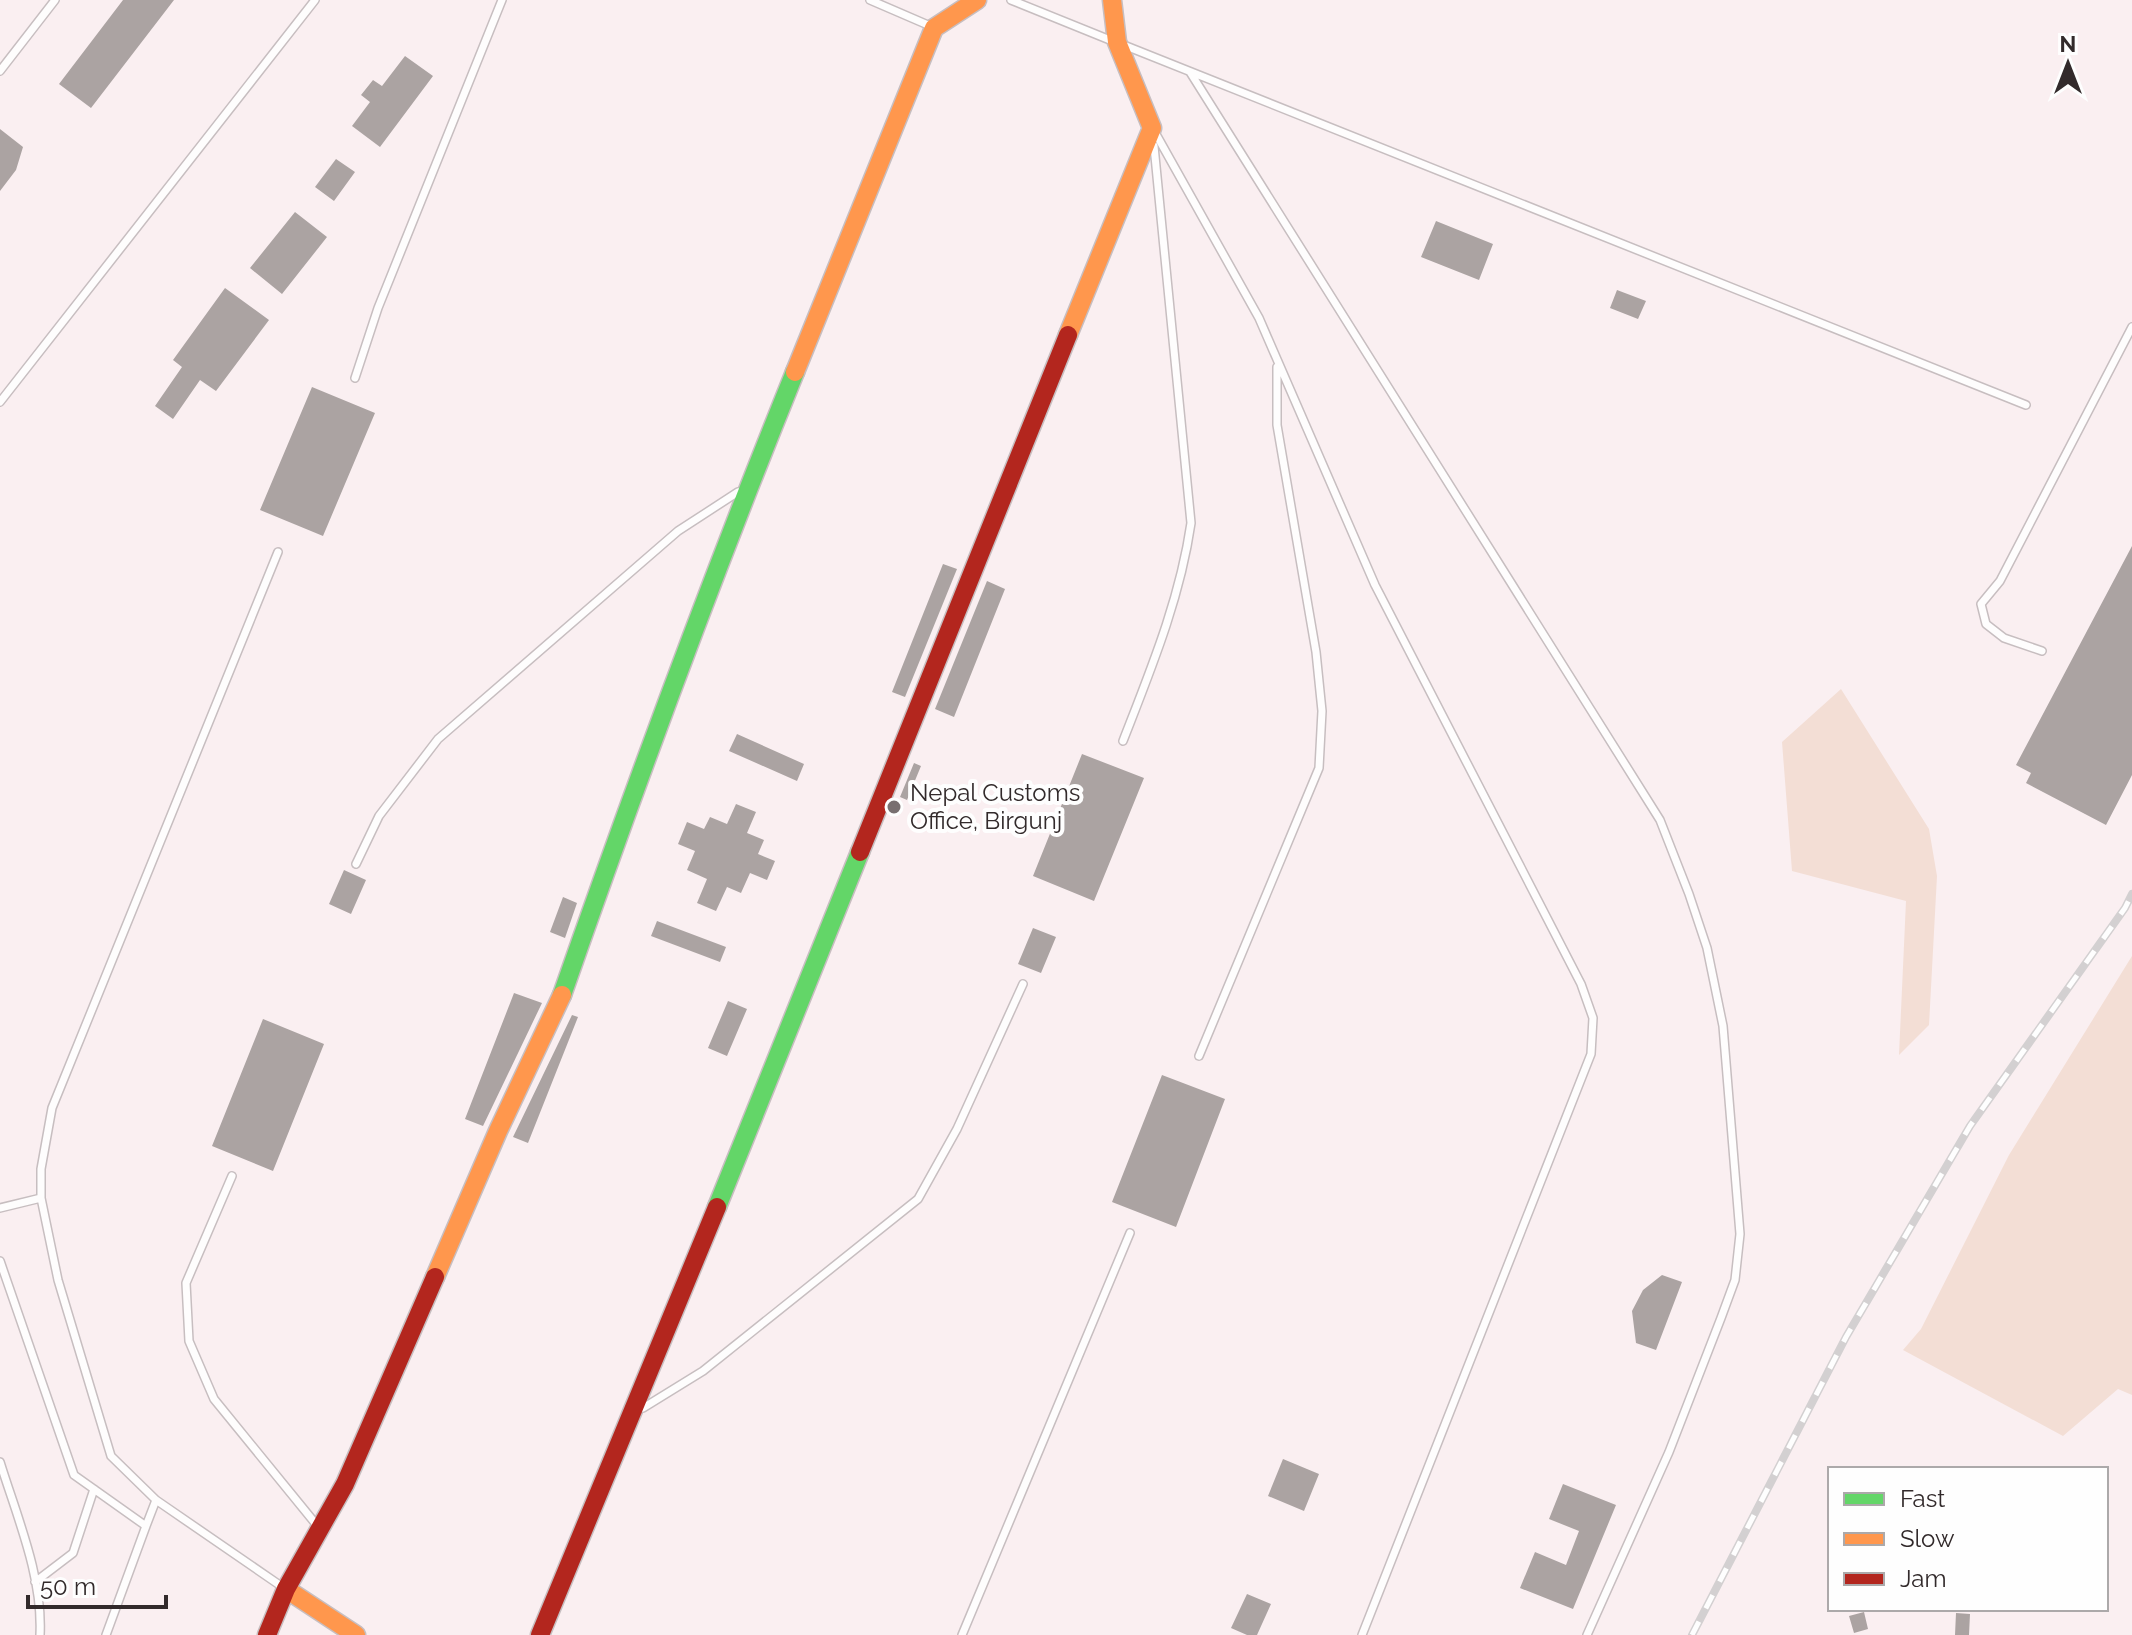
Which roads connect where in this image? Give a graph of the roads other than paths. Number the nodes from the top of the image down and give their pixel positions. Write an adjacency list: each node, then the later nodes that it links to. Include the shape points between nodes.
1 (55, 0): 10 (lane)
2 (315, 0): 16 (lane)
3 (502, 0): 15 (lane)
4 (870, 0): 8 (lane)
5 (977, 0): 8 (highway)
6 (1011, 0): 9 (lane)
7 (1112, 0): 9 (highway)
8 (934, 28): 18 (highway)
9 (1117, 42): 11 (lane); 12 (highway)
10 (0, 71)
11 (1190, 72): 17 (lane); 45 (lane, via 1660,820 1707,948 1723,1026 1740,1234 1735,1280 1669,1452)
12 (1152, 128): 14 (lane, via 1259,318); 21 (lane, via 1191,523 1172,614); 30 (highway)
13 (2132, 327): 20 (lane, via 2000,581 1981,604 1986,624 2004,638)
14 (1277, 360): 24 (lane, via 1277,425 1318,667 1319,768); 44 (lane, via 1375,585 1581,984 1593,1018 1591,1054)
15 (355, 378)
16 (0, 402)
17 (2026, 405)
18 (750, 484): 22 (lane, via 678,531 438,739 379,816); 35 (highway, via 557,1009)
19 (278, 552): 26 (lane, via 52,1108)
20 (2042, 651)
21 (1123, 741)
22 (356, 864)
23 (1023, 984): 30 (lane, via 957,1129 918,1199 703,1371)
24 (1199, 1056)
25 (232, 1176): 35 (lane, via 186,1283 189,1341 214,1399)
26 (41, 1198): 27 (lane); 33 (lane, via 58,1280 111,1456)
27 (0, 1208)
28 (1130, 1233): 43 (lane)
29 (0, 1261): 32 (lane, via 74,1475)
30 (631, 1416): 42 (highway)
31 (0, 1462): 36 (lane)
32 (94, 1489): 34 (lane); 36 (lane, via 73,1553)
33 (156, 1500): 34 (lane); 37 (lane)
34 (146, 1526): 39 (lane)
35 (321, 1531): 37 (highway)
36 (35, 1582): 38 (lane)
37 (286, 1589): 40 (highway); 41 (highway)
38 (40, 1635)
39 (106, 1635)
40 (267, 1635)
41 (356, 1635)
42 (540, 1635)
43 (962, 1635)
44 (1362, 1635)
45 (1587, 1635)

